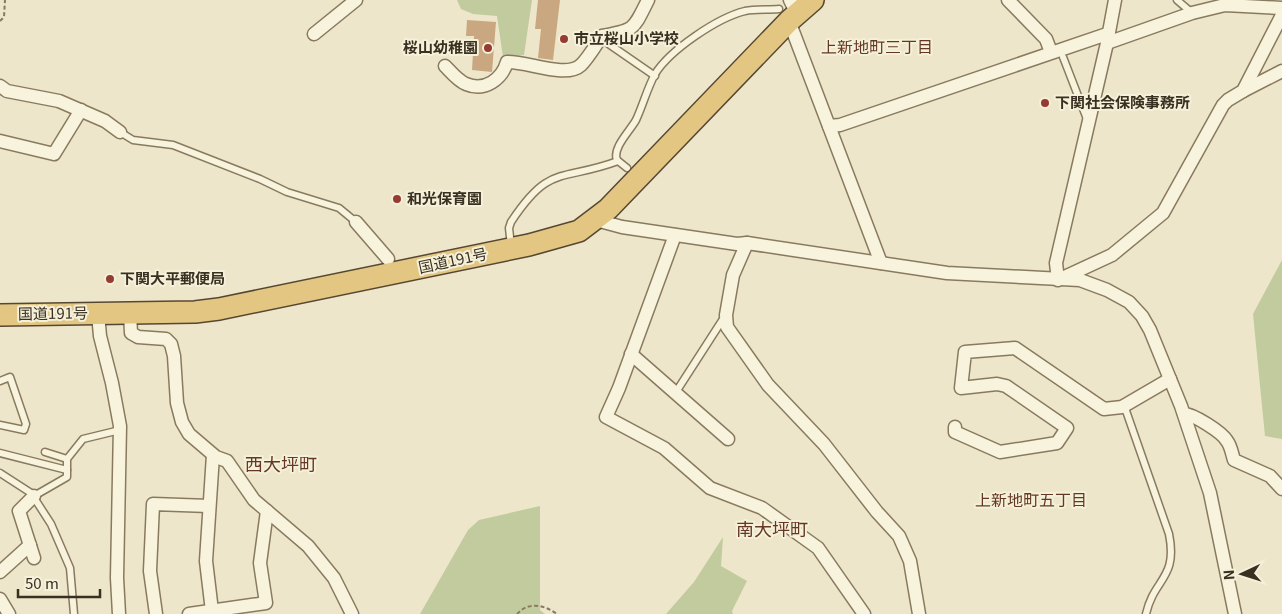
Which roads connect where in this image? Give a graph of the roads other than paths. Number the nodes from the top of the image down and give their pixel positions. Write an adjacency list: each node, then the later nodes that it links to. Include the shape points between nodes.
1 (356, 0): 11 (street)
2 (648, 0): 12 (street, via 632,28)
3 (813, 0): 9 (highway, 国道191号)
4 (1008, 0): 14 (street, via 1046,39)
5 (1115, 0): 13 (street)
6 (1177, 0): 7 (lane)
7 (1199, 8): 8 (street, via 1225,5); 13 (street)
8 (1282, 8)
9 (789, 11): 18 (lane, via 747,11 722,21 689,41); 23 (street); 28 (highway, 国道191号)
10 (1282, 15): 20 (street)
11 (314, 34)
12 (600, 38): 16 (street, via 579,66 568,71 507,62 496,80 477,86 464,83); 18 (lane)
13 (1107, 39): 14 (street); 22 (street)
14 (1051, 52): 23 (street, via 988,76)
15 (1063, 57): 22 (lane)
16 (445, 66)
17 (1282, 71): 20 (street)
18 (655, 76): 26 (lane, via 636,120 616,153)
19 (0, 86): 21 (street, via 7,91 59,101)
20 (1243, 91): 35 (street, via 1223,105 1163,213 1112,255)
21 (81, 110): 24 (street); 25 (street, via 54,154)
22 (1088, 123): 35 (street, via 1056,263)
23 (829, 126): 34 (street)
24 (120, 132): 29 (lane, via 134,140 173,145 260,178 287,192 338,208)
25 (0, 141)
26 (618, 161): 27 (lane); 32 (lane, via 555,177 537,188 511,222)
27 (627, 168)
28 (596, 220): 30 (street); 32 (highway, 国道191号, via 579,231)
29 (356, 222): 33 (street)
30 (675, 235): 31 (street); 40 (street)
31 (747, 243): 34 (street); 38 (street, via 733,276)
32 (512, 249): 36 (highway, 国道191号, via 219,309)
33 (388, 259)
34 (881, 263): 35 (street, via 947,273)
35 (1058, 280): 41 (street, via 1080,280 1098,286 1134,306 1150,330)
36 (130, 313): 37 (highway, 国道191号); 52 (street, via 131,333 138,337 166,339 171,344 182,422 189,434)
37 (98, 314): 39 (highway, 国道191号); 48 (street)
38 (726, 314): 43 (lane); 73 (street, via 727,327 768,385 824,444 876,512 899,536 910,562)
39 (0, 315)
40 (631, 354): 43 (street); 72 (street, via 606,417 664,448 710,488 762,508 818,548)
41 (1170, 379): 44 (street); 45 (street)
42 (0, 381): 46 (lane, via 10,378 26,424 24,430)
43 (676, 392): 49 (street)
44 (1124, 405): 47 (street, via 1104,409 1016,348 965,352 961,388 1006,386 1067,428 1057,444 1000,452 955,432); 74 (lane, via 1172,547 1172,564 1149,600)
45 (1184, 414): 56 (street, via 1190,414 1227,441 1234,460); 75 (street, via 1210,493)
46 (0, 426)
47 (955, 427)
48 (120, 430): 53 (lane, via 83,439); 68 (street, via 117,578)
49 (728, 439)
50 (45, 452): 53 (lane)
51 (0, 453): 54 (lane)
52 (213, 455): 59 (street); 60 (street, via 226,460 254,500)
53 (66, 459): 54 (lane)
54 (67, 470): 58 (lane, via 67,477)
55 (0, 473): 58 (lane)
56 (1276, 475): 57 (street)
57 (1282, 490)
58 (34, 496): 61 (street, via 19,511); 67 (lane, via 66,556)
59 (210, 506): 65 (street, via 206,561); 69 (street, via 153,504 150,571)
60 (267, 511): 65 (street, via 260,563 266,603); 71 (street, via 308,546 334,578)
61 (30, 545): 62 (street); 63 (street)
62 (34, 558)
63 (0, 572)
64 (0, 600): 66 (street)
65 (212, 611): 70 (street)
66 (9, 614)
67 (74, 614)
68 (120, 614)
69 (156, 614)
70 (188, 614)
71 (352, 614)
72 (864, 614)
73 (919, 614)
74 (1146, 614)
75 (1235, 614)

